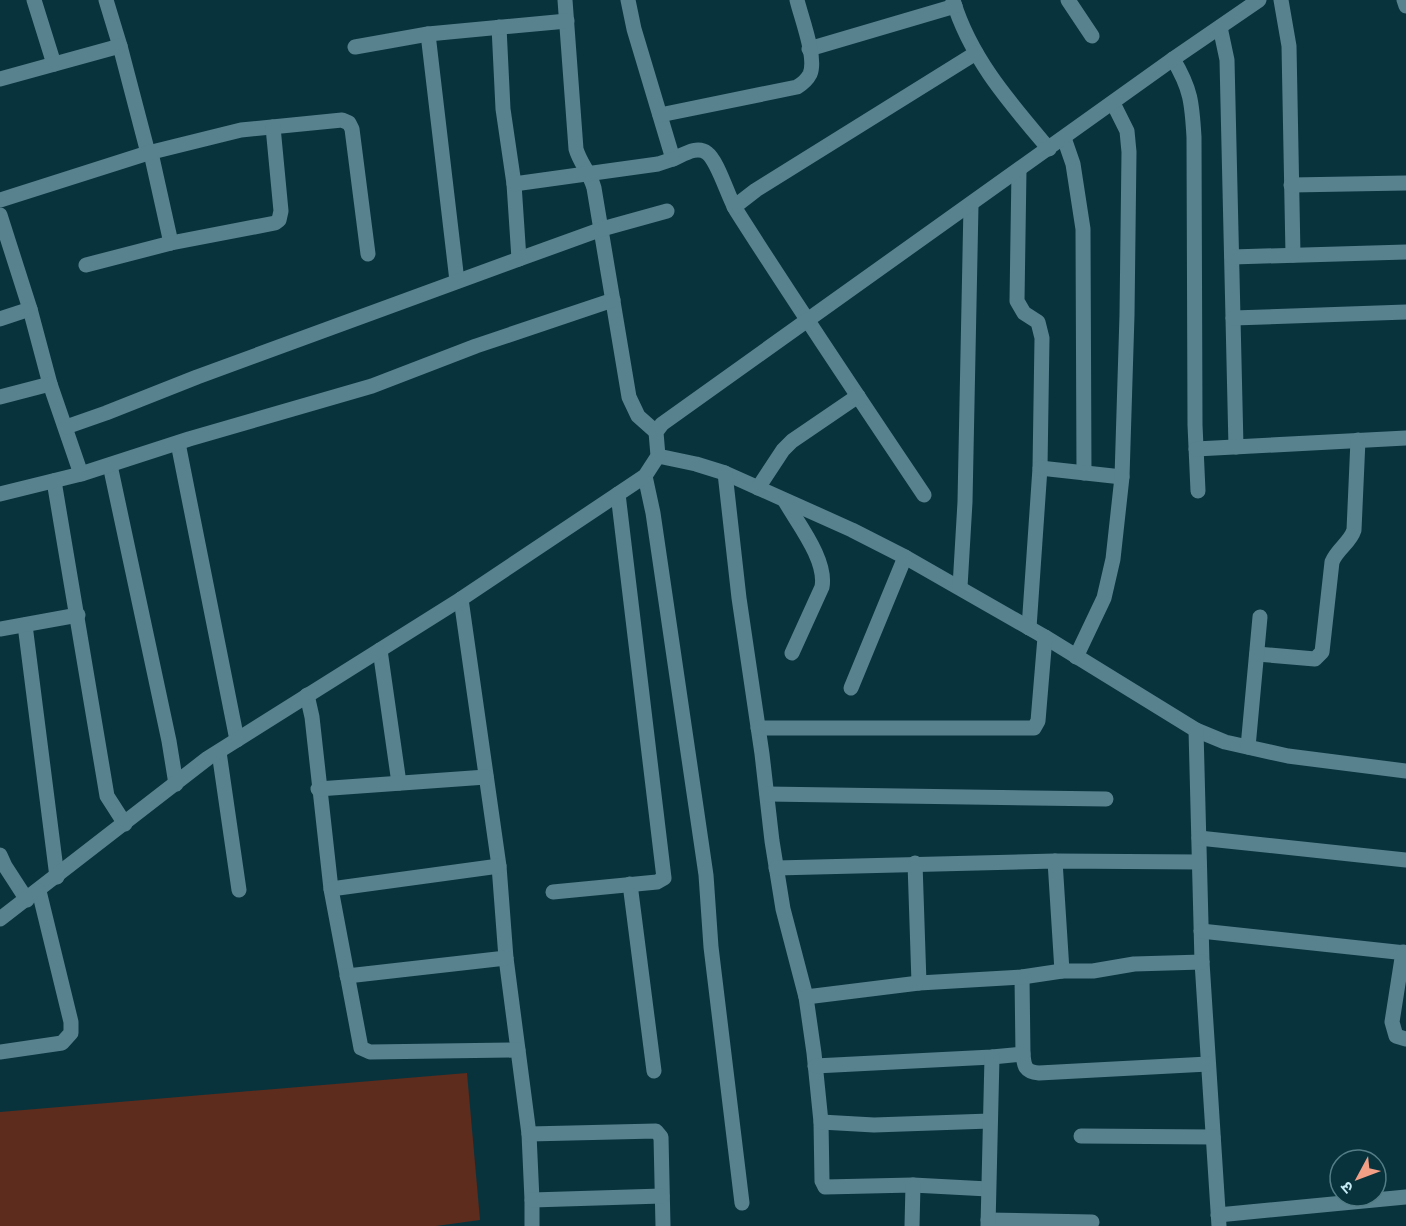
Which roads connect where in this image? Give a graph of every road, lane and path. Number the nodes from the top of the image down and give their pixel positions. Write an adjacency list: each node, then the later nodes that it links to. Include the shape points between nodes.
1 (34, 0): 22 (street)
2 (106, 0): 17 (street)
3 (565, 0): 12 (street)
4 (628, 0): 25 (street)
5 (797, 0): 19 (street)
6 (1068, 0): 16 (street)
7 (1259, 0): 14 (street)
8 (1281, 0): 35 (street, via 1289,46)
9 (1404, 0): 11 (street)
10 (954, 3): 19 (street); 20 (street)
11 (1406, 6)
12 (567, 21): 13 (street); 32 (street, via 576,148)
13 (499, 27): 15 (street); 34 (street, via 502,109)
14 (1220, 27): 21 (street); 46 (street, via 1227,60)
15 (428, 34): 18 (street); 49 (street)
16 (1092, 36)
17 (120, 46): 22 (street); 29 (street)
18 (355, 47)
19 (809, 49): 25 (street, via 811,72 797,87)
20 (976, 53): 28 (street, via 1004,95); 38 (street)
21 (1173, 59): 24 (street); 65 (street, via 1188,87 1194,136)
22 (54, 64): 23 (street)
23 (0, 79)
24 (1113, 103): 27 (street); 73 (street, via 1127,131 1129,152)
25 (660, 115): 30 (street)
26 (273, 127): 29 (street, via 241,130); 42 (street, via 279,220); 44 (street, via 338,120 350,123)
27 (1064, 138): 28 (street); 70 (street, via 1073,164 1083,229)
28 (1049, 149): 31 (street)
29 (149, 153): 36 (street); 42 (street)
30 (673, 159): 32 (street); 38 (street, via 699,150 707,153)
31 (1018, 170): 37 (street); 68 (street, via 1017,301 1024,313 1038,322 1042,338)
32 (590, 174): 34 (street); 41 (street)
33 (1406, 183): 35 (street)
34 (514, 184): 47 (street)
35 (1291, 185): 45 (street)
36 (0, 200)
37 (971, 205): 55 (street); 82 (street)
38 (734, 207): 55 (street)
39 (667, 211): 41 (street)
40 (0, 215): 51 (street)
41 (602, 229): 47 (street); 50 (street)
42 (171, 243): 48 (street)
43 (1406, 252): 45 (street)
44 (368, 254)
45 (1293, 255): 46 (street)
46 (1232, 256): 53 (street)
47 (519, 259): 49 (street)
48 (86, 265)
49 (457, 281): 59 (street)
50 (613, 300): 60 (street, via 629,397 638,416); 63 (street, via 372,386)
51 (30, 309): 54 (street); 56 (street)
52 (1406, 312): 53 (street)
53 (1233, 318): 64 (street)
54 (0, 319)
55 (807, 321): 57 (street); 60 (street)
56 (50, 384): 58 (street); 59 (street)
57 (858, 396): 75 (street, via 792,441); 79 (street)
58 (0, 397)
59 (66, 427): 71 (street)
60 (656, 432): 66 (street)
61 (1406, 438): 62 (street)
62 (1358, 440): 64 (street); 92 (street, via 1354,530 1332,562 1322,652 1315,659)
63 (178, 443): 67 (street); 98 (street)
64 (1236, 447): 65 (street)
65 (1196, 449): 76 (street)
66 (658, 456): 69 (street); 72 (street)
67 (110, 465): 71 (street); 104 (street)
68 (1040, 468): 70 (street); 87 (street)
69 (725, 473): 75 (street); 96 (street)
70 (1084, 473): 73 (street)
71 (81, 474): 74 (street)
72 (645, 476): 78 (street); 151 (street, via 706,875)
73 (1122, 477): 93 (street, via 1113,559 1104,598)
74 (54, 481): 77 (street); 84 (street)
75 (758, 488): 80 (street)
76 (1198, 491)
77 (0, 494)
78 (618, 494): 83 (street); 118 (street, via 664,875 657,882)
79 (924, 495)
80 (785, 501): 81 (street); 91 (street, via 819,560 824,577)
81 (905, 557): 82 (street); 94 (street)
82 (960, 587): 87 (street)
83 (461, 599): 90 (street); 102 (street)
84 (78, 615): 86 (street); 108 (street, via 106,796)
85 (1260, 617): 92 (street)
86 (25, 625): 88 (street); 117 (street)
87 (1029, 628): 89 (street)
88 (0, 629)
89 (1045, 637): 93 (street); 96 (street, via 1038,721 1034,728)
90 (380, 650): 95 (street); 103 (street)
91 (792, 653)
92 (1257, 654): 99 (street)
93 (1076, 657): 97 (street)
94 (851, 688)
95 (307, 696): 98 (street); 105 (street)
96 (758, 728): 106 (street)
97 (1196, 730): 99 (street); 109 (street)
98 (237, 740): 100 (street)
99 (1248, 747): 101 (street, via 1287,756)
100 (219, 752): 104 (street); 120 (street)
101 (1406, 771)
102 (486, 777): 103 (street); 115 (street)
103 (399, 783): 105 (street)
104 (176, 784): 108 (street)
105 (318, 789): 119 (street)
106 (767, 794): 107 (street); 116 (street)
107 (1106, 799)
108 (125, 824): 117 (street)
109 (1199, 838): 111 (street); 113 (street)
110 (0, 855): 122 (street, via 5,866)
111 (1406, 860)
112 (1055, 861): 113 (street); 114 (street); 128 (street)
113 (1199, 862): 124 (street)
114 (915, 863): 116 (street); 131 (street)
115 (499, 866): 119 (street); 126 (street)
116 (776, 867): 132 (street)
117 (57, 877): 122 (street)
118 (630, 884): 121 (street); 140 (street)
119 (331, 888): 129 (street)
120 (239, 890)
121 (553, 892)
122 (33, 896): 123 (street); 135 (street, via 71,1022 71,1034 62,1043)
123 (0, 919)
124 (1201, 931): 125 (street); 127 (street)
125 (1404, 952): 133 (street, via 1392,1022 1396,1036)
126 (506, 958): 129 (street); 134 (street)
127 (1202, 962): 128 (street); 138 (street)
128 (1062, 971): 130 (street)
129 (347, 976): 134 (street, via 365,1051)
130 (1022, 977): 131 (street); 136 (street)
131 (919, 982): 132 (street)
132 (806, 998): 139 (street)
133 (1406, 1039)
134 (518, 1050): 143 (street)
135 (0, 1052)
136 (1023, 1054): 137 (street); 138 (street, via 1026,1068 1039,1073)
137 (992, 1057): 139 (street); 141 (street)
138 (1208, 1064): 145 (street)
139 (815, 1066): 142 (street)
140 (654, 1071)
141 (990, 1121): 142 (street, via 874,1125); 147 (street)
142 (822, 1122): 146 (street, via 824,1186)
143 (528, 1134): 148 (street, via 656,1131 661,1137); 150 (street)
144 (1081, 1136): 145 (street)
145 (1213, 1137): 152 (street)
146 (913, 1185): 147 (street); 157 (street)
147 (988, 1189): 154 (street)
148 (662, 1196): 150 (street); 156 (street)
149 (1406, 1197): 152 (street)
150 (532, 1200): 155 (street)
151 (742, 1203)
152 (1218, 1220)
153 (1092, 1222): 154 (street)
154 (988, 1223)
155 (532, 1226)
156 (663, 1226)
157 (912, 1226)

